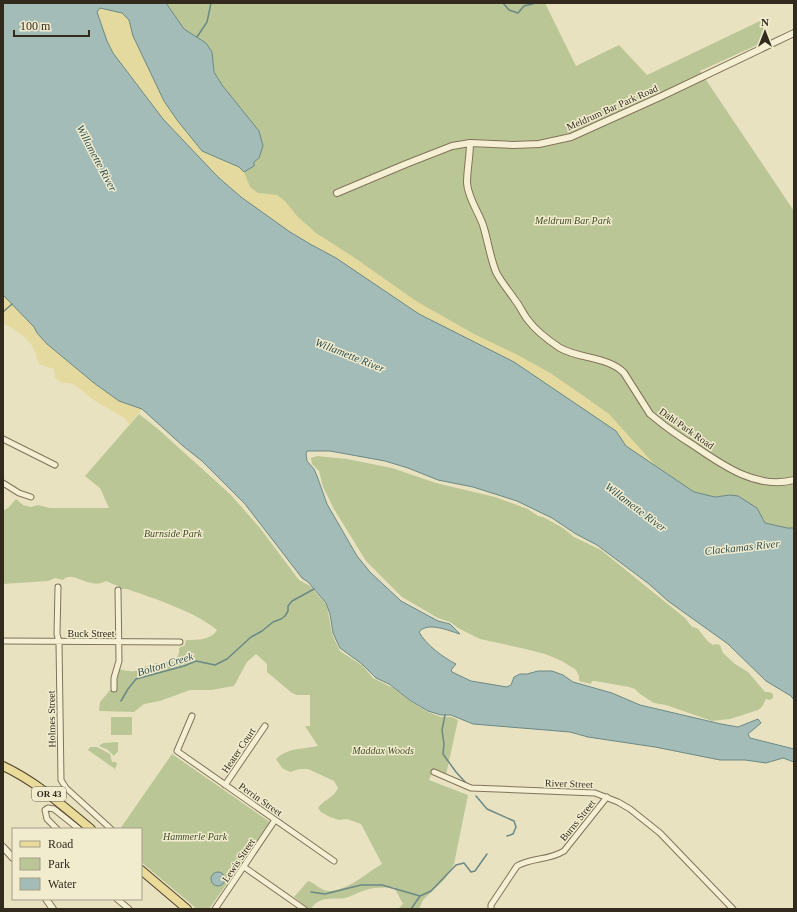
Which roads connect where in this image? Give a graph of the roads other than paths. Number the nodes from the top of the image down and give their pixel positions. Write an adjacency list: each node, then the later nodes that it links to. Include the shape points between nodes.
1 (794, 33): 2 (street, Meldrum Bar Park Road, via 571,137 539,144)
2 (470, 143): 3 (street, Meldrum Bar Park Road, via 443,149); 6 (street, Dahl Park Road, via 468,190 483,225 494,265 500,280 534,327 561,348 619,368 650,414 725,466 742,475 763,481)
3 (337, 193)
4 (3, 439): 5 (street)
5 (55, 465)
6 (794, 480)
7 (3, 484): 8 (street)
8 (31, 497)
9 (58, 587): 12 (street, Holmes Street)
10 (118, 590): 13 (street)
11 (3, 641): 12 (street, Buck Street)
12 (59, 642): 13 (street, Buck Street); 26 (street, Holmes Street, via 61,780 66,788)
13 (119, 642): 14 (street, Buck Street); 15 (street, via 119,661)
14 (180, 642)
15 (114, 689)
16 (192, 716): 20 (street, Perrin Street, via 177,751)
17 (265, 726): 20 (street, Heater Court)
18 (3, 766): 25 (main road, OR 43, via 42,789)
19 (434, 772): 21 (street, River Street, via 471,788 595,793)
20 (225, 785): 22 (street, Perrin Street)
21 (607, 797): 39 (street, Burns Street, via 564,850 550,858 517,866 491,905); 40 (street, River Street, via 630,809 660,833)
22 (275, 820): 29 (street, Perrin Street); 30 (street, Lewis Street)
23 (56, 828): 24 (street, via 45,815 48,808 54,808)
24 (78, 828)
25 (90, 828)
26 (110, 828)
27 (3, 847): 28 (street)
28 (12, 857)
29 (334, 862)
30 (244, 867): 37 (street, Lewis Street); 38 (street)
31 (142, 871): 36 (main road)
32 (47, 900): 34 (street)
33 (118, 900): 35 (street)
34 (54, 909)
35 (129, 909)
36 (187, 909)
37 (215, 909)
38 (304, 909)
39 (491, 909)
40 (733, 909)

